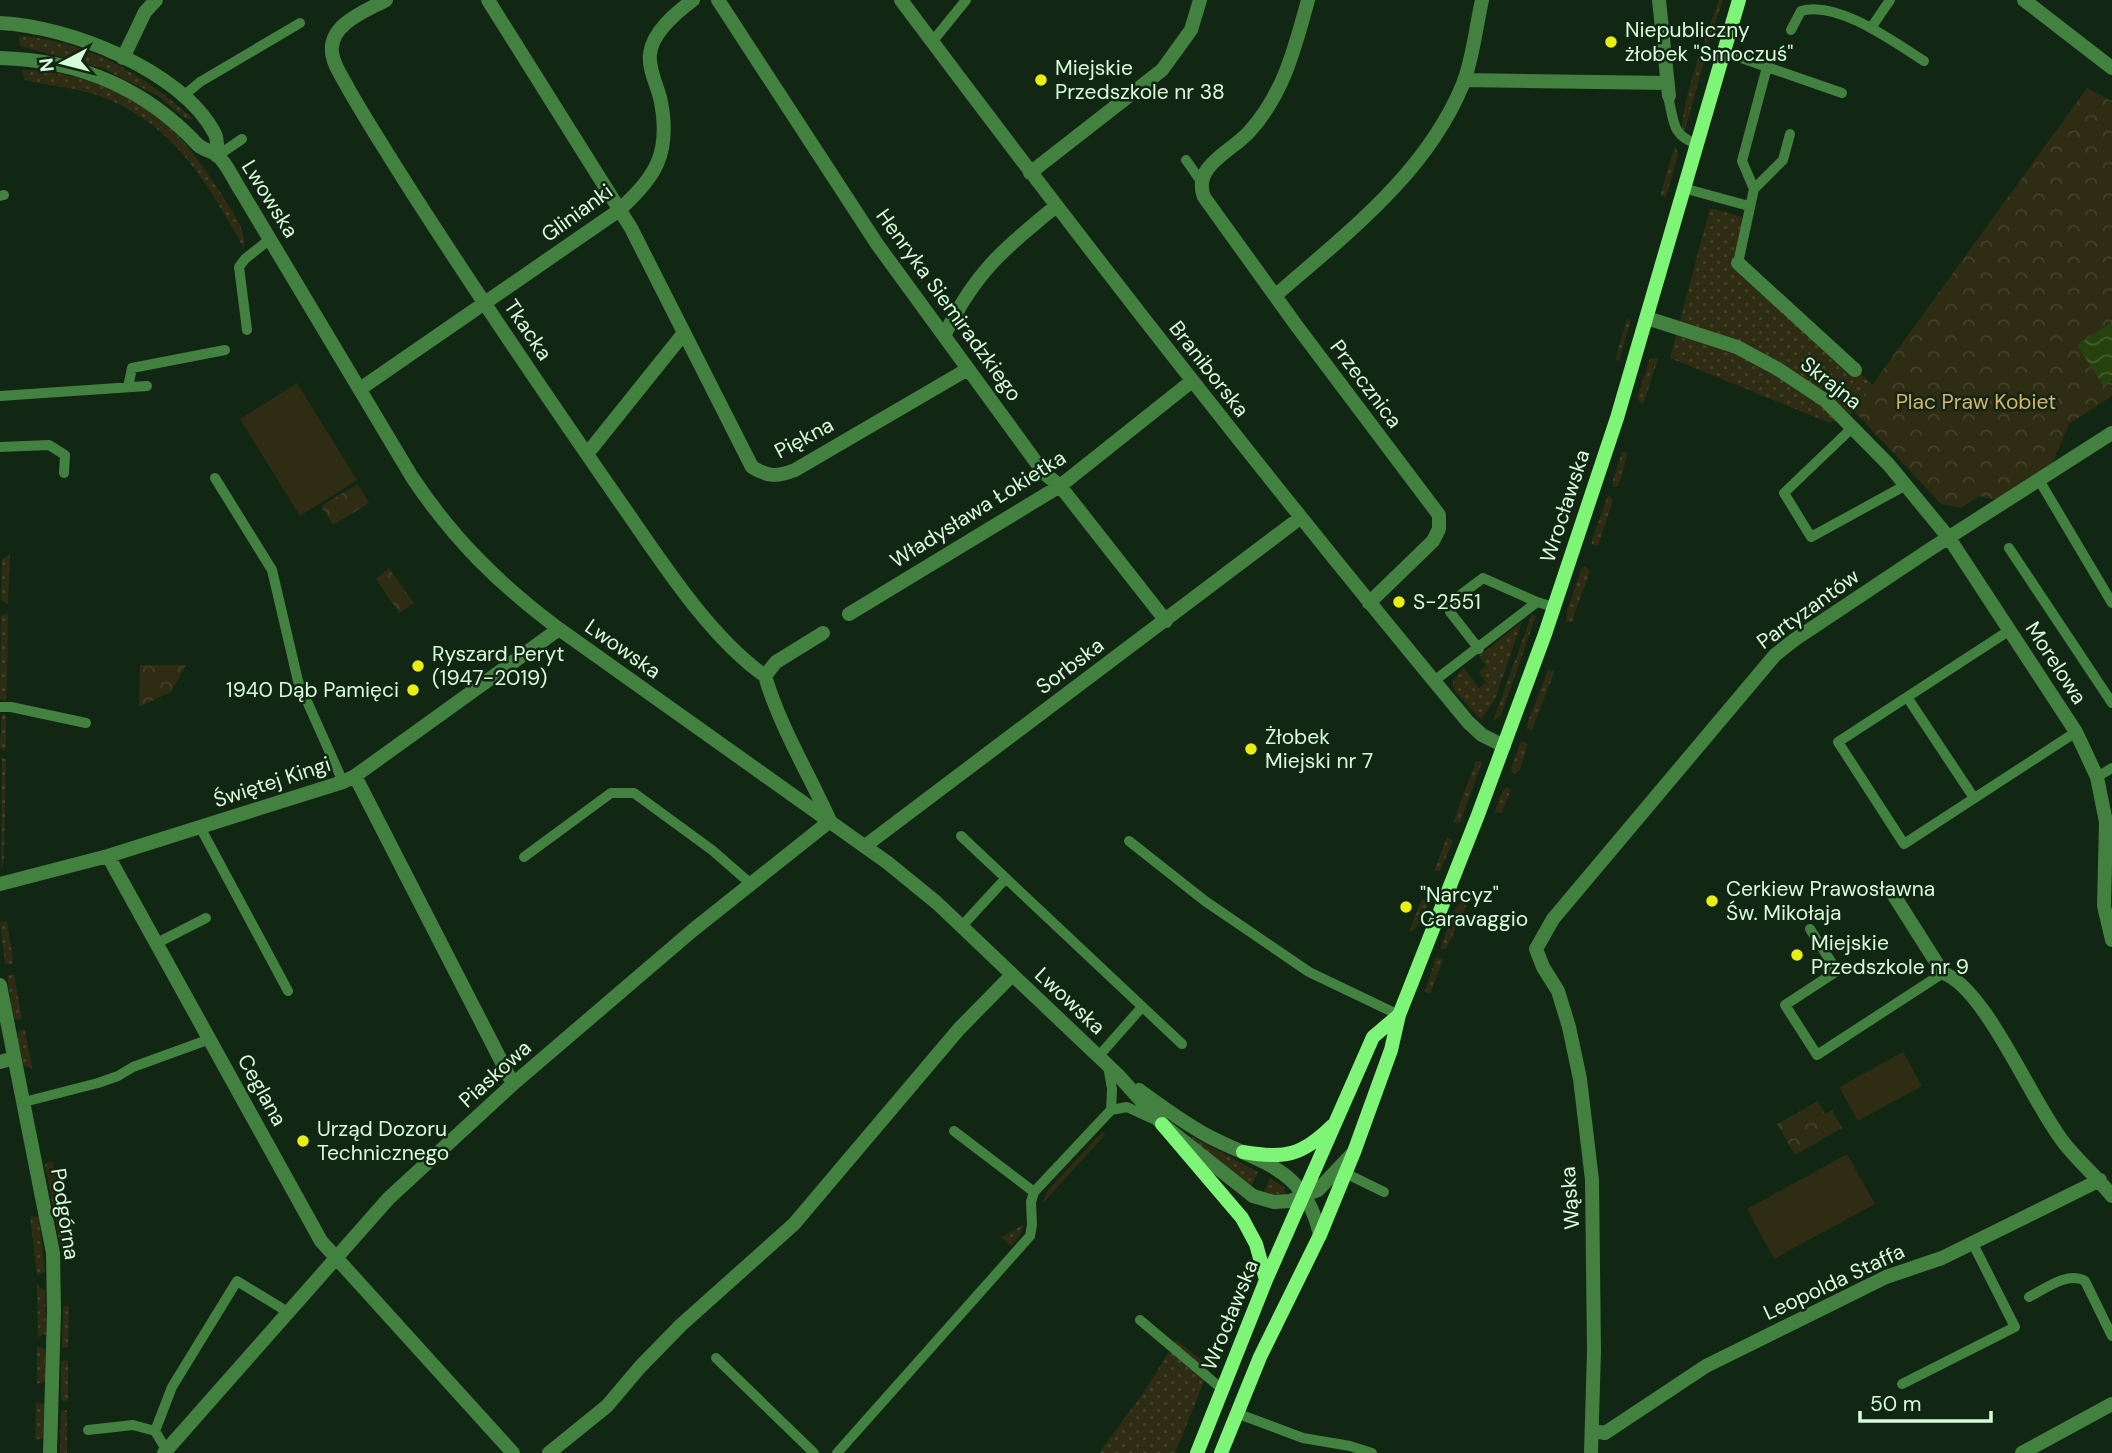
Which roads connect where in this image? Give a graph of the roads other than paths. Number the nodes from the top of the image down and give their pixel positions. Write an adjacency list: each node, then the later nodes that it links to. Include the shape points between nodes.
1 (488, 0): 41 (street, Piękna)
2 (693, 0): 41 (street, Glinianki, via 664,27 650,53 661,103 660,160 637,195)
3 (718, 0): 49 (street, Henryka Siemiradzkiego, via 877,244)
4 (901, 0): 19 (street, Braniborska)
5 (966, 0): 19 (lane)
6 (1200, 0): 35 (street, via 1191,30 1162,70)
7 (1308, 0): 36 (street, via 1294,52 1268,110)
8 (1482, 0): 26 (street)
9 (1659, 0): 27 (street)
10 (1739, 0): 20 (main road, Wrocławska)
11 (1890, 0): 17 (lane)
12 (2025, 0): 25 (street)
13 (153, 1): 22 (street)
14 (377, 2): 45 (street, Tkacka, via 341,26 331,50 335,63 364,117)
15 (0, 23): 22 (street, Lwowska, via 71,36)
16 (300, 23): 29 (lane)
17 (1871, 28): 18 (lane, via 1820,7 1801,11); 23 (lane)
18 (1791, 30)
19 (932, 42): 35 (street, Braniborska)
20 (1724, 52): 24 (lane); 32 (main road, Wrocławska)
21 (0, 58): 33 (street, Lwowska, via 44,61 116,84 151,102 201,148)
22 (123, 58): 29 (street, Lwowska)
23 (1924, 61)
24 (1767, 67): 28 (lane); 38 (lane, via 1742,161)
25 (2112, 68)
26 (1464, 80): 27 (street); 44 (street, via 1450,113 1412,170)
27 (1668, 93): 32 (lane, via 1678,132)
28 (1842, 93)
29 (183, 96): 33 (street, Lwowska, via 217,136)
30 (1790, 134): 38 (lane, via 1783,160)
31 (242, 139): 33 (lane)
32 (1697, 144): 37 (main road, Wrocławska)
33 (217, 156): 42 (street, Lwowska)
34 (1186, 160): 36 (lane)
35 (1030, 173): 40 (street, Braniborska)
36 (1200, 180): 44 (street, Przecznica, via 1204,197)
37 (1683, 188): 39 (lane); 46 (main road, Wrocławska)
38 (1754, 189): 39 (lane)
39 (1749, 206): 43 (lane)
40 (1055, 207): 49 (street, via 986,268); 53 (street, Braniborska)
41 (618, 211): 45 (street, Glinianki); 48 (street, Piękna)
42 (270, 239): 47 (lane, via 239,267); 56 (street, Lwowska)
43 (1738, 263): 52 (street)
44 (1276, 295): 71 (street, Przecznica, via 1439,516 1433,541)
45 (485, 305): 56 (street, Glinianki); 61 (street, Tkacka)
46 (1647, 317): 58 (street, Skrajna, via 1737,347 1826,401); 73 (main road, Wrocławska)
47 (247, 330)
48 (684, 333): 51 (street, Piękna, via 744,454 752,467 765,475 794,470); 61 (street)
49 (945, 334): 51 (street, Henryka Siemiradzkiego)
50 (225, 350): 55 (lane, via 132,368)
51 (968, 369): 66 (street, Henryka Siemiradzkiego, via 1044,473)
52 (1855, 370)
53 (1192, 381): 66 (street, Władysława Łokietka); 67 (street, Braniborska)
54 (147, 386): 55 (lane)
55 (128, 387): 57 (lane)
56 (359, 389): 76 (street, Lwowska, via 412,477 454,535 494,577)
57 (0, 396)
58 (1853, 427): 65 (street, Skrajna); 65 (lane, via 1784,493 1811,537)
59 (2112, 433): 64 (street, Partyzantów)
60 (0, 447): 62 (lane, via 48,445 65,455)
61 (587, 454): 80 (street, Tkacka, via 694,604 741,660)
62 (64, 472)
63 (215, 478): 90 (lane, via 272,570 298,681)
64 (2039, 480): 68 (street, Partyzantów); 72 (lane)
65 (1906, 485): 68 (street, Skrajna)
66 (1060, 486): 74 (street, Władysława Łokietka); 75 (street, Henryka Siemiradzkiego)
67 (1300, 518): 71 (street, Braniborska); 75 (street, Sorbska)
68 (1949, 538): 77 (street, Morelowa); 109 (street, Partyzantów, via 1775,655 1553,919)
69 (2009, 548): 83 (lane)
70 (1537, 602): 73 (lane); 79 (lane); 79 (lane, via 1483,578 1451,602 1450,612)
71 (1369, 603): 81 (street, Braniborska)
72 (2112, 603)
73 (1554, 607): 87 (main road, Wrocławska)
74 (849, 614)
75 (1166, 621): 96 (street, Sorbska)
76 (559, 629): 90 (street, Świętej Kingi); 92 (street, Lwowska)
77 (2010, 630): 82 (lane); 86 (street, Morelowa)
78 (823, 633): 80 (street, via 776,662)
79 (1479, 649): 81 (lane)
80 (765, 676): 92 (street, via 782,724)
81 (1434, 681): 87 (street, Braniborska, via 1482,735)
82 (1907, 697): 91 (lane); 91 (lane, via 1838,742 1904,844)
83 (2112, 703)
84 (0, 707): 85 (lane)
85 (86, 723)
86 (2076, 732): 89 (street, Morelowa); 91 (lane)
87 (1504, 746): 115 (main road, Wrocławska)
88 (2112, 768): 89 (lane)
89 (2097, 777): 103 (street, Morelowa, via 2106,822)
90 (349, 779): 93 (street, Świętej Kingi); 120 (street)
91 (1974, 798)
92 (830, 821): 96 (street, Lwowska); 101 (street, Piaskowa)
93 (200, 827): 97 (street, Świętej Kingi); 113 (lane)
94 (961, 836): 99 (lane)
95 (1129, 841): 115 (lane, via 1205,901 1309,972)
96 (865, 846): 105 (street, Lwowska)
97 (108, 856): 100 (street, Świętej Kingi); 108 (street, Ceglana)
98 (524, 857): 101 (lane, via 611,793 634,793)
99 (1006, 878): 105 (lane); 114 (lane)
100 (0, 884)
101 (751, 884): 120 (street, Piaskowa)
102 (1893, 894): 110 (street)
103 (2108, 905): 107 (street, Morelowa)
104 (206, 918): 108 (lane)
105 (961, 927): 111 (street, Lwowska)
106 (1810, 929): 110 (lane, via 1837,971 1785,1005 1817,1055)
107 (2112, 940)
108 (157, 943): 116 (street, Ceglana)
109 (1536, 949): 149 (street, Wąska, via 1558,991 1569,1027 1592,1180)
110 (1942, 973): 129 (street, via 1954,977 1980,1005 2063,1143)
111 (1012, 975): 119 (street, Lwowska); 153 (street, via 959,1029 794,1224 681,1325 607,1406)
112 (0, 985): 118 (street, Podgórna)
113 (288, 991)
114 (1143, 1007): 117 (lane); 119 (lane)
115 (1399, 1015): 123 (main road, Wrocławska, via 1373,1037); 127 (main road, Wrocławska)
116 (210, 1039): 121 (lane, via 98,1083); 136 (street, Ceglana, via 321,1241)
117 (1182, 1044)
118 (7, 1060): 121 (street, Podgórna)
119 (1108, 1066): 122 (lane); 124 (street, Lwowska); 126 (street, Lwowska, via 1205,1135)
120 (513, 1084): 136 (street, Piaskowa, via 389,1198)
121 (24, 1102): 151 (street, Podgórna, via 53,1254)
122 (1111, 1110): 124 (lane, via 1127,1107); 130 (lane)
123 (1338, 1120): 126 (main road, via 1301,1151 1272,1157); 132 (main road, Wrocławska)
124 (1162, 1124): 132 (street, Lwowska, via 1253,1196 1274,1202); 137 (main road, via 1242,1218 1256,1244)
125 (954, 1131): 130 (lane)
126 (1243, 1152): 132 (street, Lwowska, via 1288,1175)
127 (1354, 1152): 128 (main road, Wrocławska); 132 (street, Wrocławska, via 1318,1190)
128 (1345, 1173): 131 (lane); 134 (main road, Wrocławska)
129 (2100, 1180): 133 (street); 135 (street, Leopolda Staffa)
130 (1034, 1192): 155 (lane, via 1030,1236)
131 (1384, 1192)
132 (1306, 1195): 134 (street); 137 (main road, Wrocławska)
133 (2112, 1196)
134 (1320, 1235): 146 (main road, Wrocławska)
135 (1973, 1244): 143 (lane, via 2015,1327); 149 (street, Leopolda Staffa, via 1878,1281 1706,1366 1605,1433)
136 (335, 1257): 139 (street, Piaskowa); 152 (street, Ceglana)
137 (1266, 1280): 144 (main road, Wrocławska)
138 (2029, 1297): 141 (lane, via 2065,1279 2080,1278)
139 (288, 1312): 148 (lane, via 237,1280 172,1387); 150 (street, Piaskowa)
140 (1140, 1320): 144 (lane)
141 (2112, 1336)
142 (716, 1358): 154 (lane)
143 (1902, 1384)
144 (1222, 1389): 156 (main road, Wrocławska)
145 (2112, 1404): 160 (street)
146 (1236, 1413): 157 (main road, Wrocławska); 158 (lane, via 1303,1438)
147 (88, 1430): 148 (lane, via 133,1425)
148 (155, 1431): 150 (lane)
149 (1593, 1431): 159 (street, Wąska)
150 (166, 1452)
151 (50, 1453)
152 (513, 1453)
153 (549, 1453)
154 (814, 1453)
155 (837, 1453)
156 (1197, 1453)
157 (1221, 1453)
158 (1372, 1453)
159 (1591, 1453)
160 (2022, 1453)

